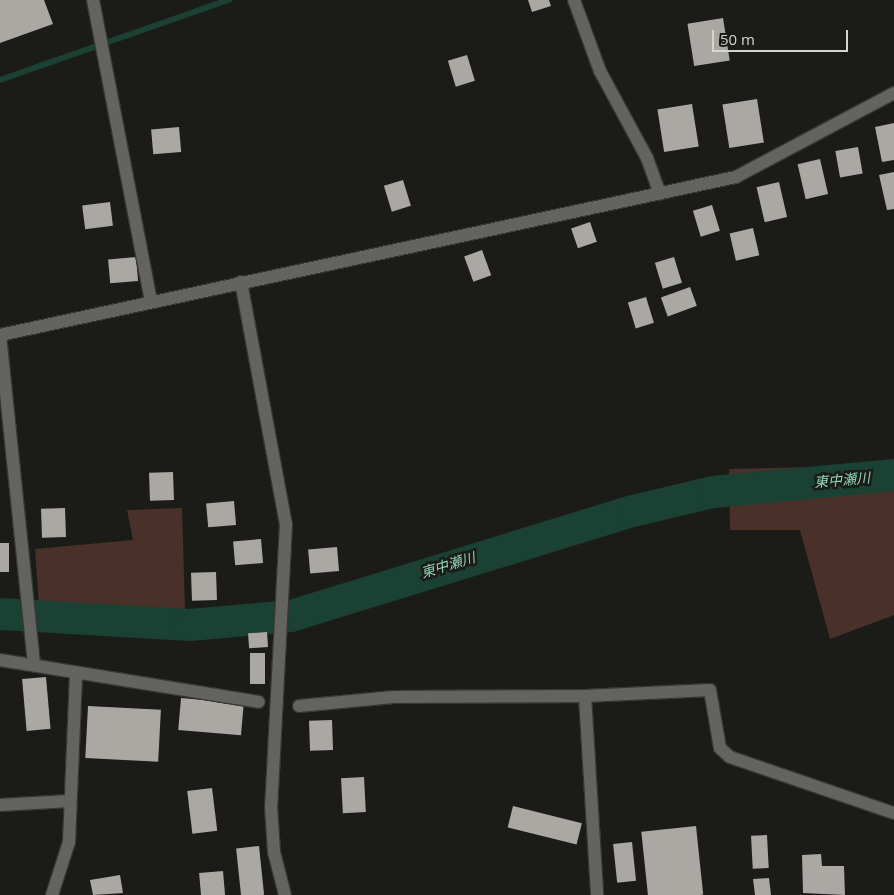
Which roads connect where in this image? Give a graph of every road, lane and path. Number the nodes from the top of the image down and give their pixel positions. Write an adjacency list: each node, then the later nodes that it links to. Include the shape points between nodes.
1 (93, 0): 6 (street)
2 (574, 0): 4 (street, via 600,71 647,158)
3 (894, 93): 4 (street, via 736,177)
4 (660, 194): 5 (street)
5 (241, 282): 6 (street); 18 (street, via 286,524 272,806 274,852)
6 (151, 300): 7 (street)
7 (0, 335): 9 (street)
8 (0, 660): 9 (street)
9 (34, 665): 10 (street)
10 (76, 673): 12 (street); 14 (street)
11 (585, 696): 13 (street, via 394,697); 16 (street, via 710,690 720,748 730,757); 19 (street)
12 (259, 702)
13 (299, 706)
14 (70, 801): 15 (street); 17 (street, via 67,857)
15 (0, 805)
16 (894, 812)
17 (52, 895)
18 (285, 895)
19 (597, 895)

